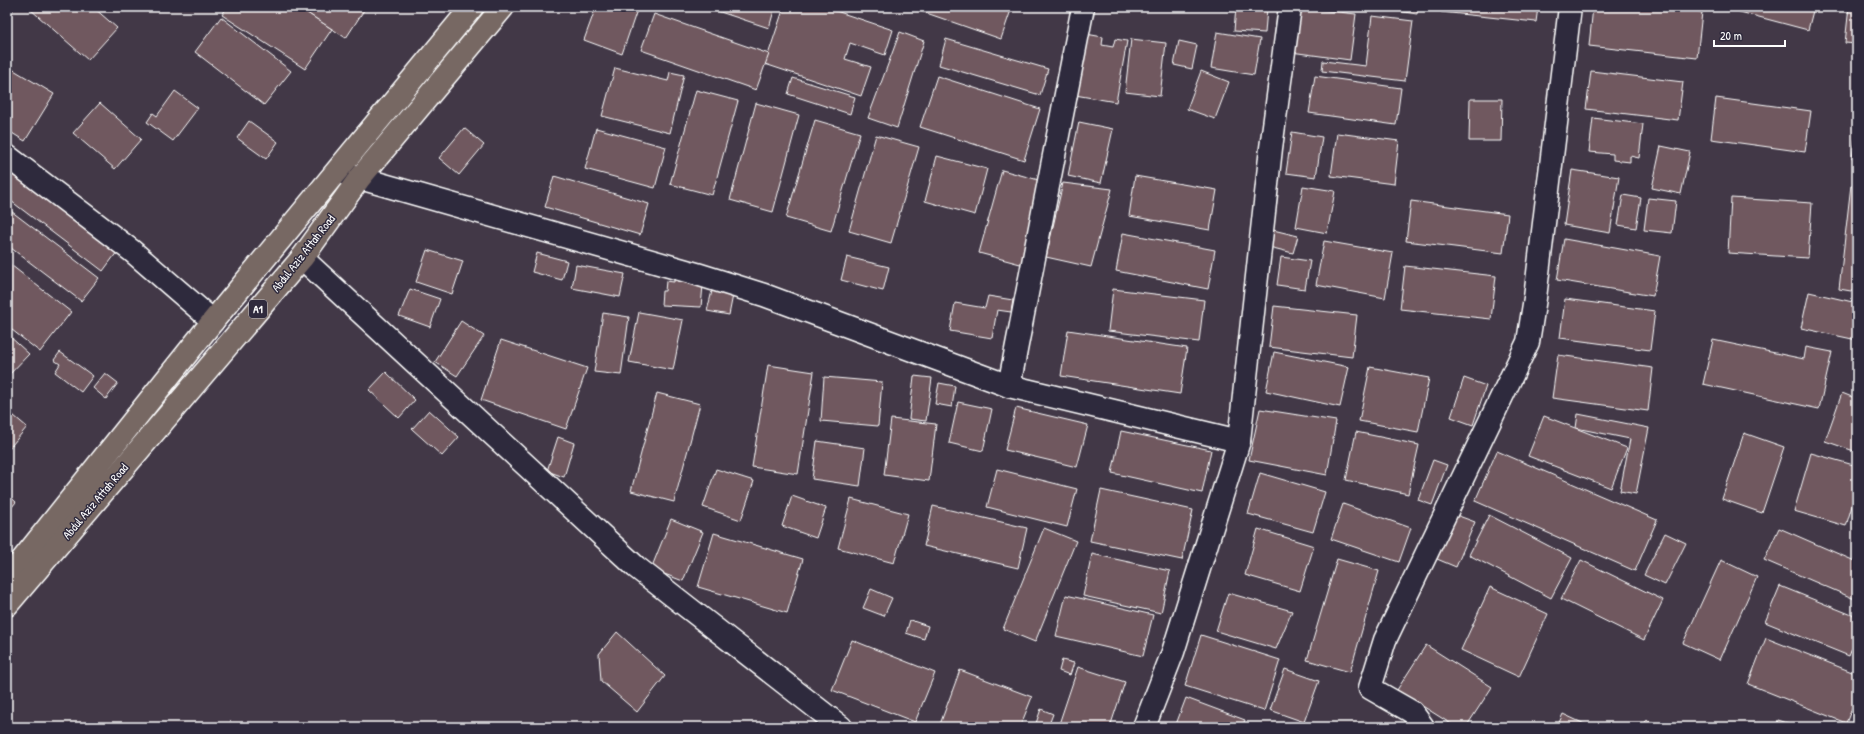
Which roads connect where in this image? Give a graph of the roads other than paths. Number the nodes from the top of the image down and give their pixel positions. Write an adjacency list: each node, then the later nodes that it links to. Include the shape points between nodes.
1 (472, 7): 7 (highway, Abdul Aziz Attah Road / A1)
2 (502, 7): 8 (highway, Abdul Aziz Attah Road / A1)
3 (1083, 7): 11 (street)
4 (1290, 7): 12 (street, via 1271,148)
5 (1570, 7): 17 (street, via 1528,342 1385,640 1370,688 1412,712)
6 (7, 156): 10 (street, via 132,251)
7 (335, 170): 8 (street); 10 (highway, Abdul Aziz Attah Road / A1)
8 (359, 179): 9 (highway, Abdul Aziz Attah Road / A1); 11 (street, via 764,295)
9 (302, 258): 14 (highway, Abdul Aziz Attah Road / A1); 15 (street, via 636,568)
10 (213, 321): 13 (highway, Abdul Aziz Attah Road / A1)
11 (1009, 386): 12 (street)
12 (1239, 441): 16 (street, via 1172,652)
13 (7, 579)
14 (7, 605)
15 (841, 727)
16 (1144, 727)
17 (1423, 727)

